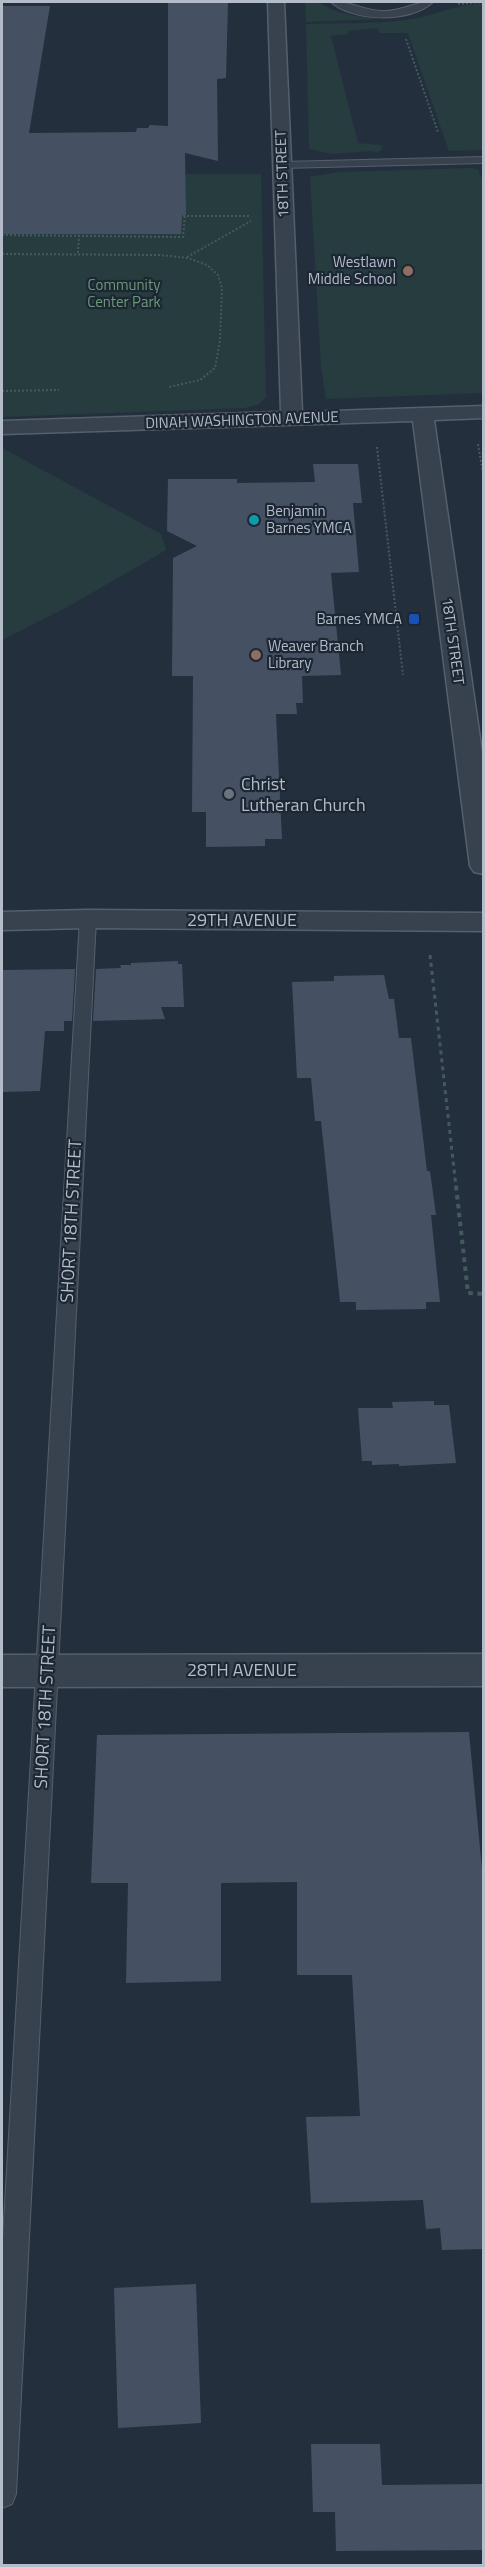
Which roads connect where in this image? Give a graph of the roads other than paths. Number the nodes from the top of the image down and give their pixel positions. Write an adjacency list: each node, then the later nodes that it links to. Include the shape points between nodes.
1 (276, 2): 5 (street, 18TH STREET)
2 (336, 2): 3 (lane, via 356,10 387,13 416,9)
3 (428, 2)
4 (483, 160): 5 (lane)
5 (282, 165): 8 (street, 18TH STREET)
6 (483, 412): 7 (street, DINAH WASHINGTON AVENUE)
7 (423, 415): 8 (street, DINAH WASHINGTON AVENUE); 10 (street, 18TH STREET)
8 (292, 418): 9 (street, DINAH WASHINGTON AVENUE)
9 (2, 428)
10 (483, 866)
11 (88, 919): 12 (street, 29TH AVENUE); 13 (street, 29TH AVENUE); 14 (lane, SHORT 18TH STREET)
12 (2, 921)
13 (483, 922)
14 (47, 1670): 15 (street, 28TH AVENUE); 16 (street, 28TH AVENUE); 17 (lane, SHORT 18TH STREET)
15 (483, 1670)
16 (2, 1671)
17 (2, 2494)

